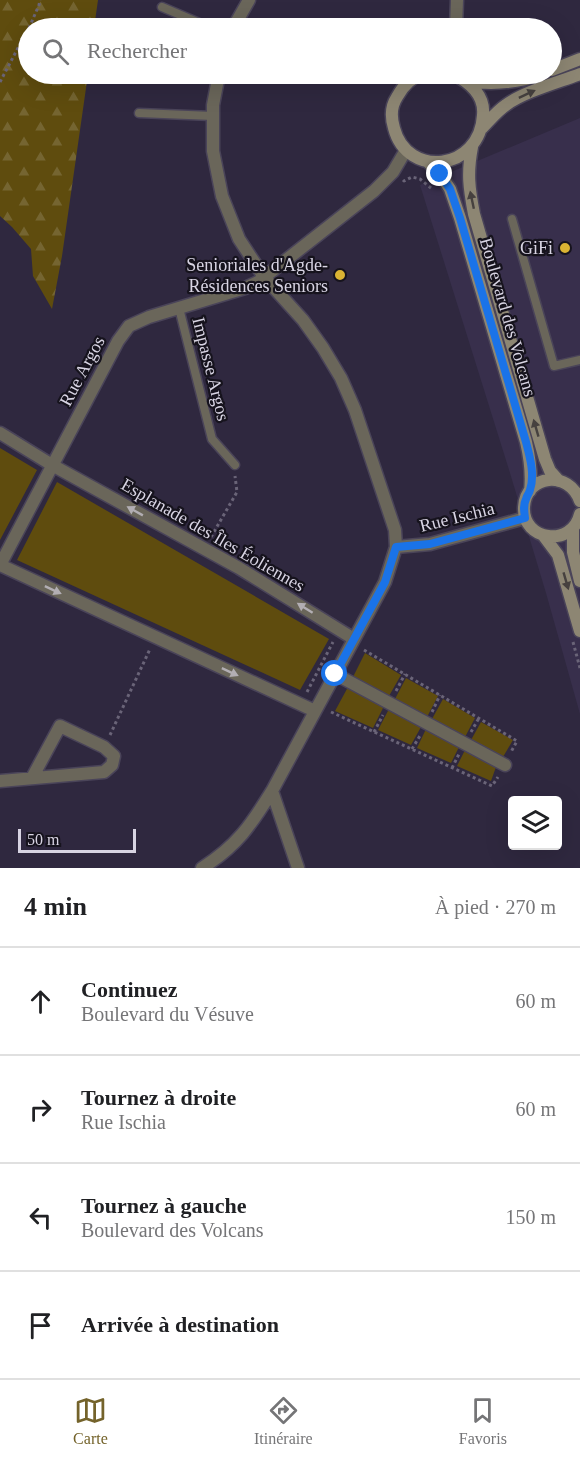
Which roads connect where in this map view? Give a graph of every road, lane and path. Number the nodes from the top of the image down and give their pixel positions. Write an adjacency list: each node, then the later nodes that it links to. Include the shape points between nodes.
1 (40, 0): 5 (path)
2 (249, 0): 7 (street)
3 (457, 0): 8 (street)
4 (162, 7): 6 (lane)
5 (34, 18)
6 (188, 18)
7 (239, 18)
8 (456, 18)
9 (18, 49): 14 (path)
10 (580, 59): 11 (street)
11 (562, 66)
12 (580, 74): 13 (street, one-way to 12)
13 (562, 81)
14 (0, 82)
15 (217, 84): 20 (street)
16 (406, 84): 23 (street, via 394,102 392,119 396,136)
17 (470, 84): 21 (street, via 484,111)
18 (552, 84): 21 (street, one-way to 18, via 508,103)
19 (139, 113): 20 (lane)
20 (213, 116): 28 (street, via 213,151 222,196 239,239)
21 (482, 128): 22 (street)
22 (472, 147): 24 (street, via 444,162); 34 (street, Boulevard des Volcans, one-way to 22, via 545,459 474,214 469,188)
23 (406, 150): 24 (street); 25 (street, Rue Argos)
24 (427, 161): 35 (street, Boulevard des Volcans, via 450,189 460,218 526,442 531,464)
25 (393, 172): 26 (path, via 404,181 420,179); 28 (street, Rue Argos)
26 (434, 193)
27 (512, 219): 30 (lane, via 554,366)
28 (264, 277): 29 (street, Rue Argos, via 244,288); 41 (street, via 303,320 341,378 388,509)
29 (179, 308): 32 (street, Rue Argos, via 129,326); 33 (lane, Impasse Argos, via 212,438)
30 (580, 360)
31 (0, 434): 32 (street, Esplanade des Îles Éoliennes)
32 (52, 465): 42 (street); 44 (street, Esplanade des Îles Éoliennes, one-way to 32, via 239,568)
33 (235, 465)
34 (560, 481): 35 (street, via 543,482); 36 (street, Boulevard des Volcans, via 572,488)
35 (530, 491): 38 (street, Boulevard des Volcans, via 525,499)
36 (580, 501)
37 (580, 514): 39 (street)
38 (525, 518): 40 (street); 41 (street, Rue Ischia, via 430,544)
39 (573, 528): 40 (street, via 560,536); 43 (street, via 573,552)
40 (543, 536): 45 (street, one-way to 45, via 558,555)
41 (396, 547): 47 (street, via 385,582)
42 (0, 565): 46 (street, one-way to 46)
43 (580, 581)
44 (340, 630): 47 (street, Esplanade des Îles Éoliennes); 50 (path)
45 (575, 633): 48 (path)
46 (156, 637): 50 (street, one-way to 50); 52 (path)
47 (354, 639): 49 (street)
48 (580, 668)
49 (335, 674): 51 (street); 53 (street)
50 (300, 705): 51 (street)
51 (315, 711): 56 (street)
52 (104, 747): 54 (street, via 114,756 112,765 104,772); 54 (street, via 60,726)
53 (505, 765)
54 (32, 778): 55 (street)
55 (0, 781)
56 (273, 791): 57 (street, via 236,843); 58 (street)
57 (202, 868)
58 (298, 868)

